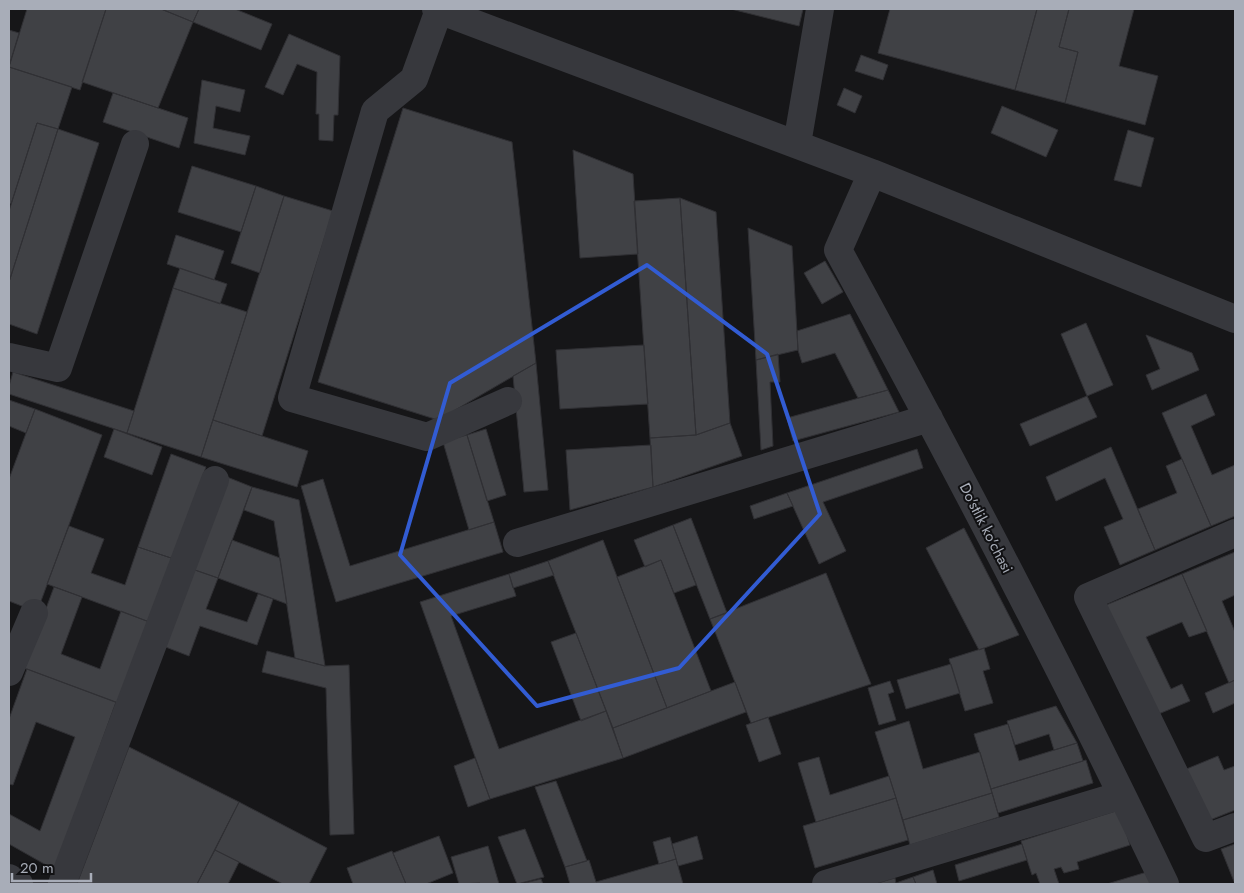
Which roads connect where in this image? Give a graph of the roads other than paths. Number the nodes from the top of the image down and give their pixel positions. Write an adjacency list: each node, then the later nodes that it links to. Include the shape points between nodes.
1 (438, 9): 4 (street); 8 (street, via 414,79 374,111 292,398 427,437)
2 (820, 9): 4 (street)
3 (135, 144): 7 (street, via 58,368)
4 (797, 144): 5 (street)
5 (872, 173): 6 (street); 9 (street, Do'stlik ko'chasi, via 838,250)
6 (1235, 319)
7 (9, 356)
8 (508, 401)
9 (930, 418): 12 (street); 15 (street, Do'stlik ko'chasi)
10 (215, 480): 19 (street)
11 (1235, 533): 16 (street, via 1088,597 1206,838)
12 (517, 543)
13 (34, 613): 14 (street)
14 (9, 672)
15 (1122, 794): 20 (street); 21 (street, Do'stlik ko'chasi)
16 (1235, 827)
17 (9, 878): 18 (street)
18 (19, 884)
19 (62, 884)
20 (826, 884)
21 (1165, 884)

